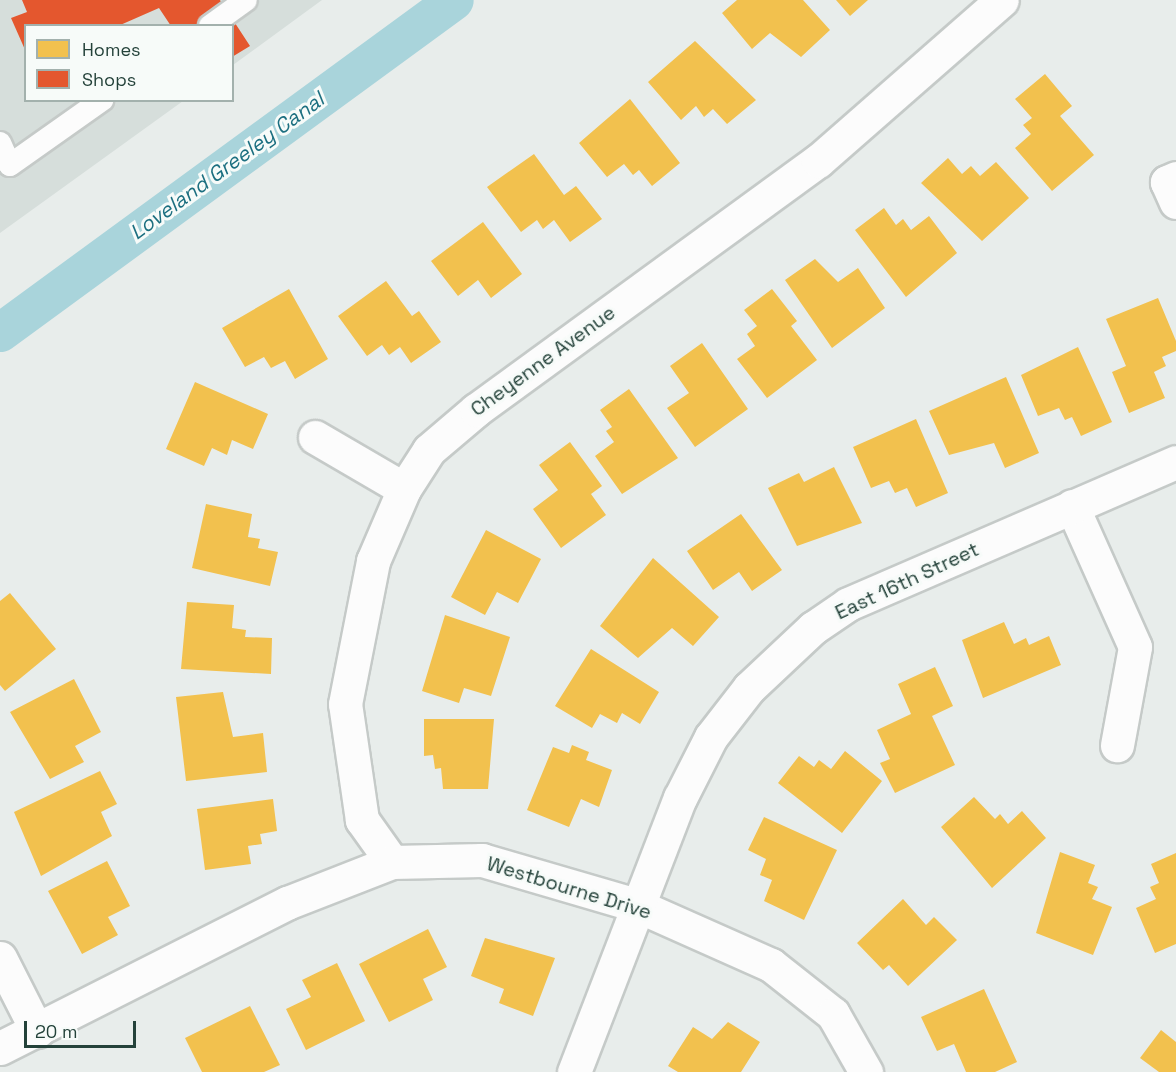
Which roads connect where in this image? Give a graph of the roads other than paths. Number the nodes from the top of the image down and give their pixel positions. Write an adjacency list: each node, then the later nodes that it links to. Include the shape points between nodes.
1 (246, 0): 3 (lane)
2 (1002, 0): 10 (street, Cheyenne Avenue, via 818,161 476,410 429,450)
3 (213, 24)
4 (99, 102): 5 (lane, via 10,165)
5 (0, 143)
6 (1176, 178): 7 (street, via 1167,182)
7 (1176, 202)
8 (315, 437): 10 (street)
9 (1176, 462): 11 (street, East 16th Street)
10 (404, 489): 13 (street, Cheyenne Avenue, via 361,600 345,704 362,820)
11 (1072, 506): 12 (street, via 1135,647); 14 (street, East 16th Street, via 848,604 813,628 749,688 711,737)
12 (1117, 745)
13 (392, 862): 14 (street, Westbourne Drive, via 482,860); 16 (street, Westbourne Drive, via 287,903)
14 (636, 905): 18 (street, East 16th Street); 19 (street, Westbourne Drive, via 771,965 802,986 846,1031)
15 (0, 958): 16 (street)
16 (37, 1031): 17 (street, Westbourne Drive)
17 (0, 1048)
18 (574, 1072)
19 (866, 1072)

